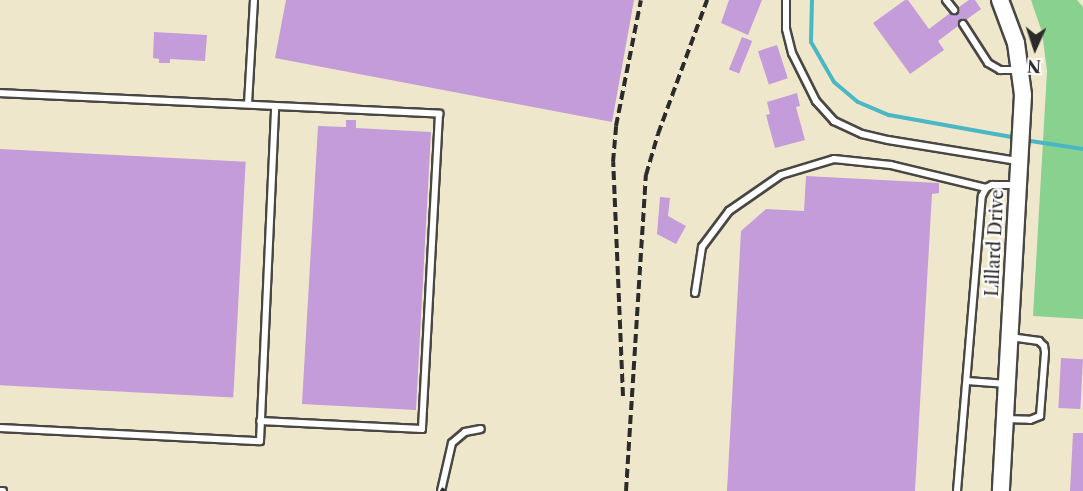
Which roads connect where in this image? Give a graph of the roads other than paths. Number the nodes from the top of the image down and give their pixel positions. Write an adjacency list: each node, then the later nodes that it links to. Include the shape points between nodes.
1 (254, 0): 9 (lane)
2 (786, 0): 11 (lane, via 786,29 792,53 816,101 834,122 888,140)
3 (946, 0): 5 (lane)
4 (1000, 0): 7 (street, Lillard Drive)
5 (954, 10)
6 (963, 24): 7 (lane, via 988,63 1000,70)
7 (1021, 70): 11 (street, Lillard Drive)
8 (0, 93): 9 (lane)
9 (248, 104): 10 (lane)
10 (275, 106): 19 (lane); 19 (lane, via 439,114 422,429)
11 (1020, 156): 12 (street, Lillard Drive)
12 (1018, 185): 13 (lane); 15 (street, Lillard Drive)
13 (986, 188): 14 (lane, via 891,165 834,159 781,175 729,211 702,247); 16 (lane, via 980,211)
14 (694, 292)
15 (1010, 337): 17 (street, Lillard Drive); 18 (lane, via 1039,340 1045,352 1040,416 1030,420)
16 (967, 381): 17 (lane); 23 (lane)
17 (1007, 384): 18 (street, Lillard Drive)
18 (1005, 419): 24 (street, Lillard Drive)
19 (260, 421): 20 (lane, via 260,441)
20 (0, 428)
21 (481, 429): 22 (lane, via 465,432 452,443)
22 (441, 491)
23 (957, 491)
24 (1001, 491)

